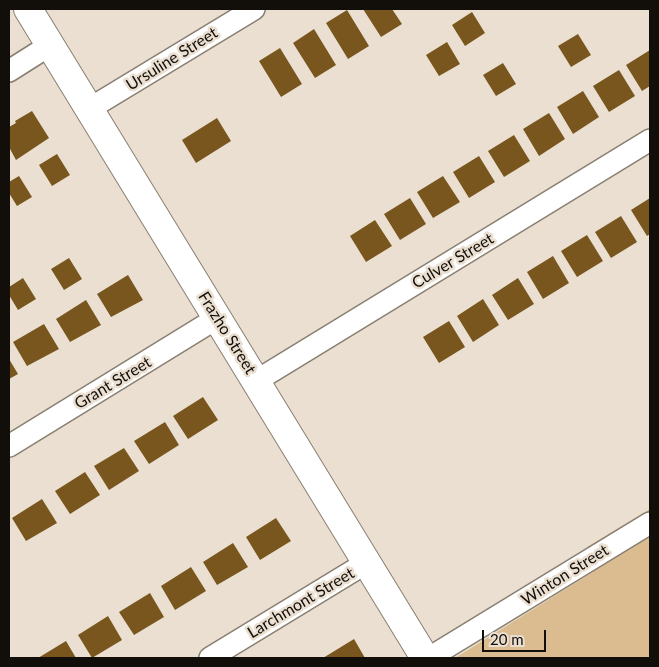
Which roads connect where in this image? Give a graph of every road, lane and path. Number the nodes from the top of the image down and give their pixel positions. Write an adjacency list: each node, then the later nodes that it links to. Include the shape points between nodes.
1 (28, 9): 3 (street, Frazho Street)
2 (254, 9): 5 (street, Ursuline Street)
3 (50, 45): 4 (street); 5 (street, Frazho Street)
4 (9, 71)
5 (89, 109): 7 (street, Frazho Street)
6 (650, 140): 8 (street, Culver Street)
7 (217, 318): 8 (street, Frazho Street); 9 (street, Grant Street)
8 (256, 381): 11 (street, Frazho Street)
9 (9, 446)
10 (650, 523): 14 (street, Winton Street)
11 (366, 563): 12 (street, Larchmont Street); 13 (street, Frazho Street)
12 (210, 658)
13 (425, 658)
14 (429, 658)

